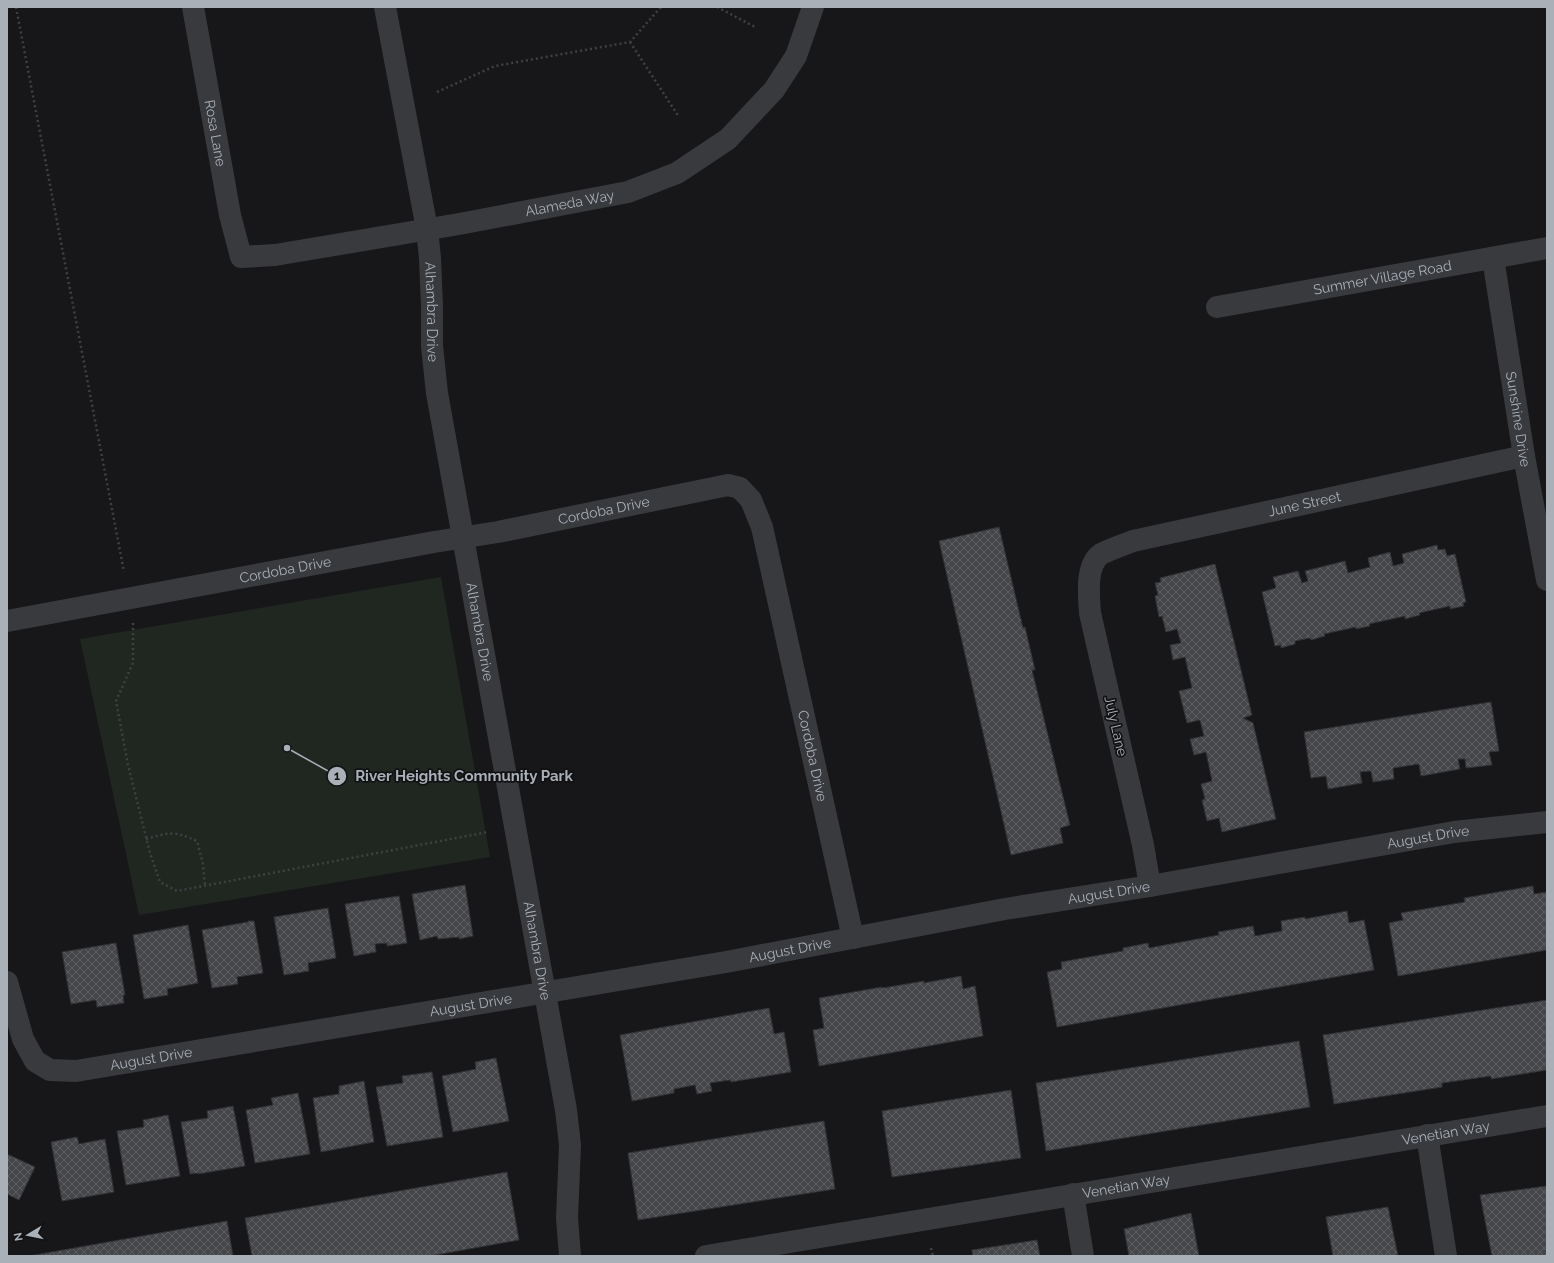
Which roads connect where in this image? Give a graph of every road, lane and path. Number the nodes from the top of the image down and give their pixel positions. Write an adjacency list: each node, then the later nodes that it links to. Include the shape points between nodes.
1 (16, 7): 19 (path)
2 (193, 7): 13 (street, Rosa Lane, via 230,215)
3 (385, 7): 11 (street, Alhambra Drive)
4 (661, 7): 8 (path)
5 (717, 7): 7 (path)
6 (813, 7): 11 (street, Alameda Way, via 796,56 774,90 728,139 677,173 628,192)
7 (755, 27)
8 (630, 42): 9 (path, via 495,66); 10 (path)
9 (437, 92)
10 (679, 117)
11 (427, 229): 13 (street, Alameda Way, via 275,255); 17 (street, Alhambra Drive, via 436,393)
12 (1547, 248): 14 (street, Summer Village Road)
13 (241, 258)
14 (1493, 258): 15 (street, Summer Village Road); 16 (street, Sunshine Drive)
15 (1217, 307)
16 (1524, 456): 18 (street, June Street, via 1133,541 1100,555); 20 (street, Sunshine Drive)
17 (463, 538): 22 (street, Cordoba Drive); 28 (street, Cordoba Drive, via 728,485 740,488 751,500 762,527); 30 (street, Alhambra Drive)
18 (1092, 566): 27 (street, July Lane, via 1088,585 1090,613)
19 (124, 572)
20 (1547, 580)
21 (133, 618): 25 (path, via 133,663 116,701)
22 (7, 622)
23 (1547, 822): 27 (street, August Drive, via 1454,832)
24 (488, 832): 26 (path)
25 (146, 839): 26 (path, via 160,882 177,891); 26 (path, via 166,833 181,834 197,841)
26 (205, 886)
27 (1150, 886): 28 (street, August Drive, via 1005,909)
28 (853, 938): 30 (street, August Drive)
29 (7, 982): 30 (street, August Drive, via 23,1039 35,1061 50,1070 76,1071)
30 (545, 992): 35 (street, Alhambra Drive, via 570,1144 567,1218)
31 (1547, 1116): 32 (street, Venetian Way)
32 (1427, 1135): 33 (street, Venetian Way); 39 (street)
33 (1073, 1194): 36 (street, Venetian Way); 38 (street)
34 (931, 1248): 37 (path)
35 (570, 1256)
36 (706, 1256)
37 (933, 1256)
38 (1083, 1256)
39 (1446, 1256)

